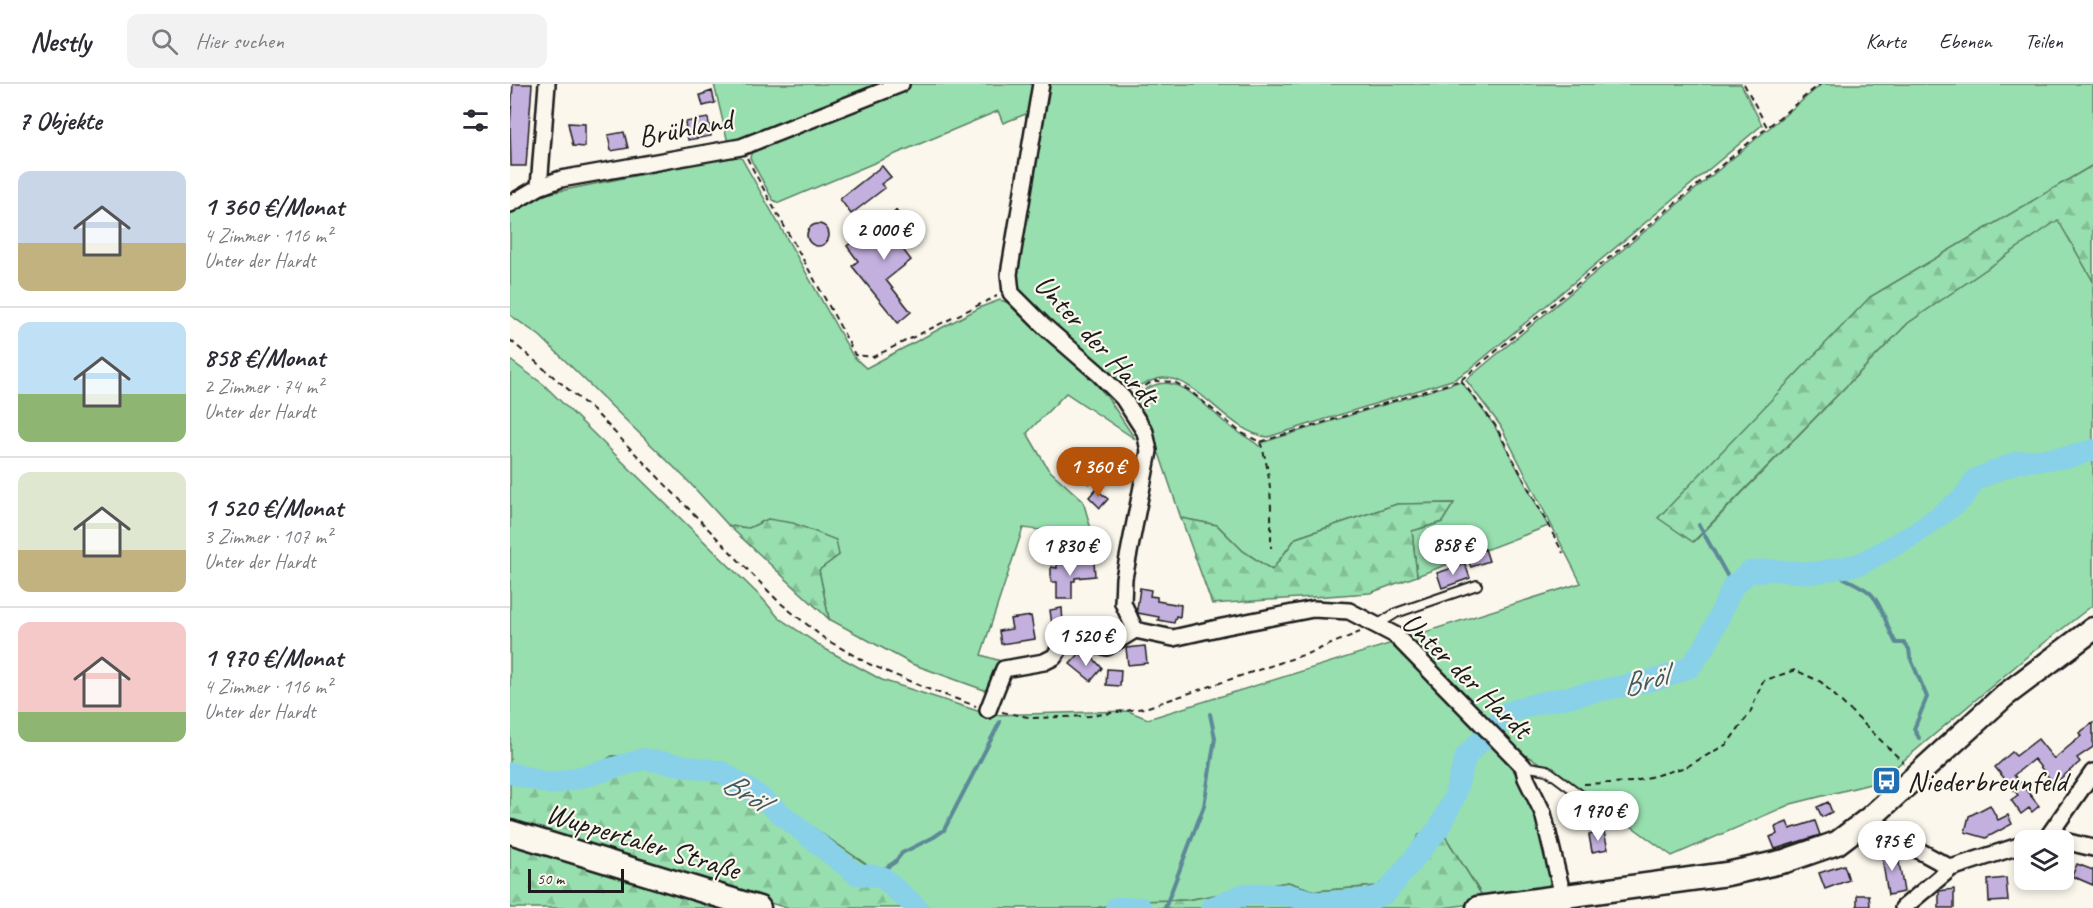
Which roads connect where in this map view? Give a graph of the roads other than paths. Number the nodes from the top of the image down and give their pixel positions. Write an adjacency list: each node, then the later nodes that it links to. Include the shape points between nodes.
1 (547, 84): 4 (street)
2 (901, 84): 4 (street, Brühland, via 741,147 561,179)
3 (1041, 84): 9 (street, Unter der Hardt, via 1009,274 1011,293 1123,398 1145,432 1149,451 1124,578 1123,603)
4 (539, 187): 5 (street, Brühland)
5 (510, 204)
6 (1477, 585): 7 (lane, via 1396,613)
7 (1377, 625): 9 (street, Unter der Hardt, via 1349,611 1313,609 1173,638); 11 (street, Unter der Hardt, via 1395,635)
8 (2093, 629): 13 (main road, via 2004,696)
9 (1135, 630): 10 (street, via 1107,647 1066,639 1054,657 1044,662 1004,669)
10 (988, 710)
11 (1523, 766): 14 (lane, via 1546,770); 21 (street, Unter der Hardt, via 1543,813)
12 (2093, 772): 15 (street)
13 (1870, 818): 20 (street, via 1903,842); 21 (main road, via 1837,843 1785,861 1727,874)
14 (1614, 820)
15 (2054, 830)
16 (510, 832): 22 (main road, Wuppertaler Straße)
17 (2074, 844): 19 (street)
18 (2014, 848): 20 (street)
19 (2093, 848)
20 (1951, 868): 24 (street)
21 (1563, 896): 23 (main road)
22 (759, 908)
23 (1478, 908)
24 (1904, 908)

